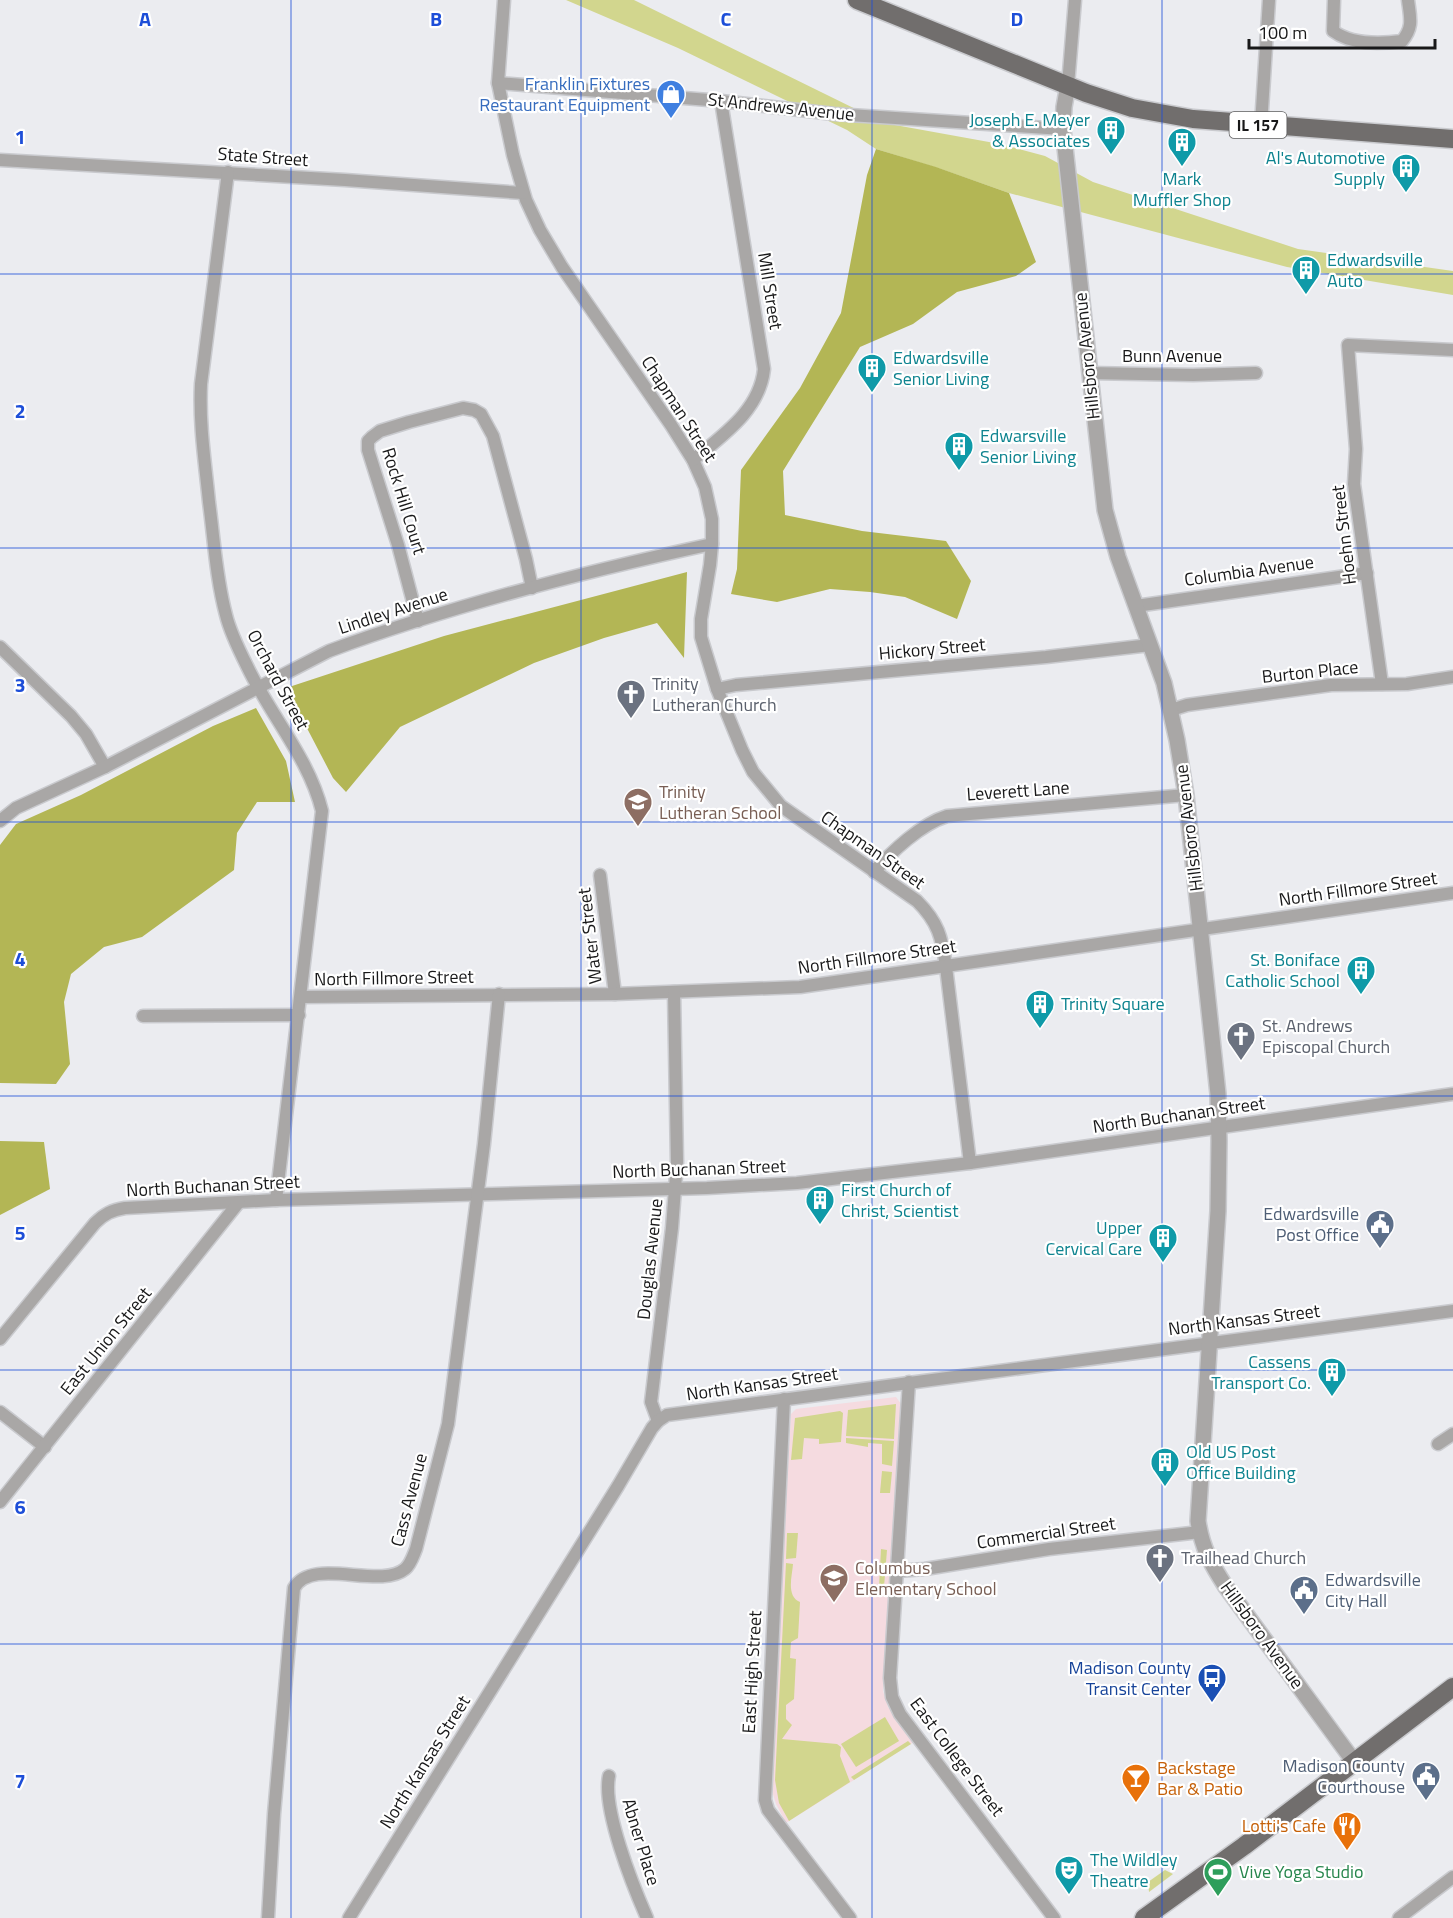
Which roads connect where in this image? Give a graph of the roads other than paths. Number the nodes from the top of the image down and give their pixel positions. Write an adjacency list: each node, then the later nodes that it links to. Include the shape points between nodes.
1 (504, 0): 7 (street, Chapman Street)
2 (857, 0): 8 (main road, IL 157)
3 (1075, 0): 8 (street)
4 (1269, 0): 10 (street)
5 (1334, 0): 6 (street, via 1333,31 1343,39 1387,43 1402,41 1409,33)
6 (1408, 0)
7 (498, 83): 9 (street, St Andrews Avenue); 15 (street, Chapman Street)
8 (1068, 86): 10 (main road, IL 157, via 1132,108); 11 (street, Hillsboro Avenue)
9 (721, 101): 11 (street, St Andrews Avenue, via 834,114); 19 (street, Mill Street, via 764,369 752,405)
10 (1261, 125): 12 (main road, IL 157)
11 (1063, 129): 17 (street, Hillsboro Avenue)
12 (1453, 139)
13 (0, 160): 14 (street, State Street)
14 (228, 172): 15 (street, State Street); 29 (street, Orchard Street, via 201,384 200,429 226,617)
15 (523, 193): 19 (street, Chapman Street, via 562,267)
16 (1453, 350): 21 (street, Hoehn Street, via 1348,345 1356,449 1354,484)
17 (1089, 373): 18 (street, Bunn Avenue); 23 (street, Hillsboro Avenue, via 1105,510)
18 (1256, 373)
19 (693, 460): 20 (street, Chapman Street, via 708,498)
20 (712, 544): 22 (street, Lindley Avenue); 30 (street, Chapman Street, via 701,637)
21 (1367, 573): 23 (street, Columbia Avenue); 28 (street, Hoehn Street)
22 (532, 588): 24 (street, Lindley Avenue); 24 (street, Rock Hill Court, via 493,436 484,417 463,408 409,422 380,431 368,441 368,450 403,559)
23 (1136, 606): 25 (street, Hillsboro Avenue)
24 (418, 621): 29 (street, Lindley Avenue, via 329,651)
25 (1150, 645): 30 (street, Hickory Street); 31 (street, Hillsboro Avenue)
26 (0, 648): 32 (street, via 71,716)
27 (1453, 677): 28 (street, Burton Place)
28 (1382, 684): 31 (street, Burton Place, via 1331,685)
29 (258, 688): 32 (street, Lindley Avenue); 43 (street, Orchard Street, via 300,759 322,811)
30 (717, 689): 35 (street, Chapman Street, via 749,765 767,790 781,806)
31 (1171, 710): 33 (street, Hillsboro Avenue)
32 (105, 766): 34 (street, Lindley Avenue, via 16,808)
33 (1186, 795): 35 (street, Leverett Lane, via 947,816 927,825); 38 (street, Hillsboro Avenue)
34 (0, 821)
35 (874, 872): 39 (street, Chapman Street, via 917,901 930,915 943,943)
36 (600, 874): 42 (street, Water Street)
37 (1453, 893): 38 (street, North Fillmore Street)
38 (1201, 930): 39 (street, North Fillmore Street); 47 (street, Hillsboro Avenue)
39 (946, 966): 40 (street, North Fillmore Street, via 819,985); 48 (street, Chapman Street)
40 (674, 992): 42 (street, North Fillmore Street); 49 (street, Douglas Avenue)
41 (499, 994): 42 (street, North Fillmore Street); 43 (street, North Fillmore Street); 50 (street, Cass Avenue)
42 (615, 994)
43 (301, 996): 44 (street, Orchard Street)
44 (299, 1015): 45 (street); 51 (street, Orchard Street)
45 (143, 1016)
46 (1453, 1094): 47 (street, North Buchanan Street)
47 (1219, 1127): 48 (street, North Buchanan Street); 55 (street, Hillsboro Avenue)
48 (970, 1163): 49 (street, North Buchanan Street, via 797,1183)
49 (675, 1189): 50 (street, North Buchanan Street); 59 (street, Douglas Avenue, via 651,1402)
50 (478, 1195): 51 (street, North Buchanan Street); 70 (street, Cass Avenue, via 448,1424 411,1562 394,1574 310,1576 294,1588)
51 (276, 1200): 52 (street, North Buchanan Street)
52 (239, 1202): 54 (street, North Buchanan Street, via 125,1208 104,1214); 62 (street, East Union Street)
53 (1453, 1311): 55 (street, North Kansas Street)
54 (0, 1339)
55 (1209, 1342): 56 (street, North Kansas Street); 64 (street, Hillsboro Avenue)
56 (909, 1382): 57 (street, North Kansas Street); 65 (street, East College Street)
57 (784, 1400): 59 (street, North Kansas Street, via 667,1415); 73 (street, East High Street, via 765,1800 768,1810)
58 (0, 1412): 62 (street)
59 (658, 1421): 71 (street, North Kansas Street)
60 (1453, 1434): 61 (street)
61 (1438, 1444)
62 (45, 1447): 63 (street, East Union Street)
63 (0, 1502)
64 (1200, 1532): 65 (street, Commercial Street); 67 (street, Hillsboro Avenue, via 1213,1567)
65 (897, 1571): 74 (street, East College Street, via 892,1697 900,1714)
66 (1452, 1691): 67 (main road)
67 (1355, 1763): 75 (main road)
68 (609, 1776): 72 (street, Abner Place, via 607,1793 617,1835)
69 (1453, 1877): 76 (street)
70 (268, 1918)
71 (349, 1918)
72 (647, 1918)
73 (850, 1918)
74 (1054, 1918)
75 (1143, 1918)
76 (1400, 1918)

